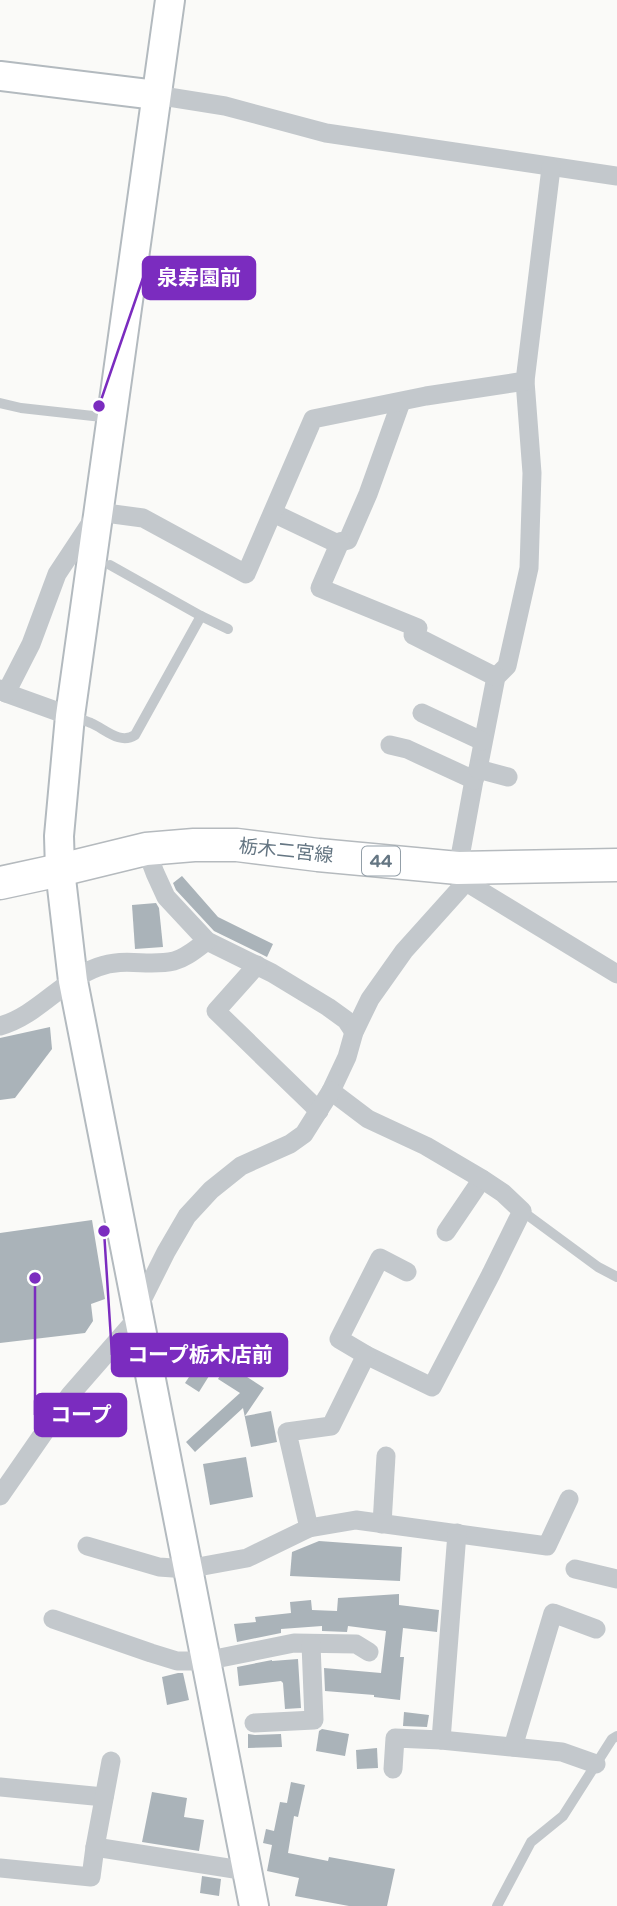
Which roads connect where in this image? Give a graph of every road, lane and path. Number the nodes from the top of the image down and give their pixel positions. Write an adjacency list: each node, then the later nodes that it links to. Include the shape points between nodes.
1 (170, 0): 3 (street)
2 (0, 76): 3 (street)
3 (156, 95): 4 (street, via 225,106 326,132); 9 (street)
4 (551, 168): 5 (street); 6 (street)
5 (617, 176)
6 (524, 381): 7 (street); 16 (street, via 532,473 529,568 507,666)
7 (401, 402): 11 (street, via 313,419); 12 (street, via 348,540)
8 (0, 403): 9 (lane)
9 (111, 418): 10 (street)
10 (99, 512): 11 (street, via 144,518 246,574); 17 (street, via 57,574 31,644); 19 (street)
11 (272, 513): 12 (street)
12 (340, 542): 16 (street, via 320,588 418,628 413,635)
13 (110, 565): 14 (lane)
14 (201, 616): 15 (lane); 19 (lane, via 135,735 119,738)
15 (228, 629)
16 (496, 677): 20 (street)
17 (3, 691): 19 (street)
18 (422, 713): 20 (street)
19 (70, 716): 26 (street)
20 (482, 741): 22 (street)
21 (390, 745): 22 (street)
22 (476, 774): 23 (street); 27 (street)
23 (508, 777)
24 (146, 849): 26 (main road, 栃木二宮線 / 44); 27 (main road, 栃木二宮線 / 44, via 237,845); 29 (street, via 166,897)
25 (617, 865): 27 (main road, 栃木二宮線 / 44)
26 (60, 870): 28 (main road, 栃木二宮線 / 44); 32 (street)
27 (462, 875): 31 (street); 34 (street, via 370,999)
28 (0, 883)
29 (207, 942): 30 (street); 32 (street, via 173,961 111,962)
30 (257, 965): 34 (street, via 328,1007); 36 (street, via 216,1011)
31 (617, 974)
32 (73, 981): 33 (street); 42 (street)
33 (0, 1027)
34 (354, 1032): 35 (street)
35 (331, 1091): 36 (street); 37 (street, via 368,1119)
36 (319, 1111): 42 (street, via 304,1134 241,1166 187,1216)
37 (482, 1179): 38 (street); 39 (street)
38 (522, 1211): 41 (lane); 43 (street, via 432,1387)
39 (446, 1232)
40 (407, 1272): 43 (street, via 380,1258 339,1339)
41 (617, 1277)
42 (138, 1312): 45 (street, via 70,1395); 51 (street)
43 (366, 1355): 48 (street, via 331,1426 287,1432)
44 (386, 1456): 47 (street)
45 (0, 1496)
46 (569, 1499): 49 (street, via 547,1546)
47 (382, 1524): 48 (street, via 356,1520); 49 (street)
48 (309, 1528): 51 (street, via 247,1558)
49 (457, 1533): 61 (street)
50 (87, 1546): 51 (street, via 159,1567)
51 (187, 1569): 58 (street)
52 (575, 1569): 53 (street)
53 (617, 1579)
54 (53, 1619): 58 (street, via 177,1661)
55 (596, 1629): 62 (street, via 553,1612)
56 (311, 1644): 57 (street, via 356,1644); 58 (street, via 294,1643); 59 (street, via 314,1720)
57 (369, 1652)
58 (205, 1661): 70 (street)
59 (254, 1723)
60 (617, 1736): 64 (lane)
61 (441, 1740): 62 (street); 65 (street, via 395,1738)
62 (513, 1747): 64 (street, via 562,1752)
63 (111, 1761): 67 (street)
64 (596, 1764): 72 (lane, via 563,1816 531,1842)
65 (393, 1769)
66 (0, 1787): 67 (street)
67 (104, 1797): 68 (street)
68 (95, 1847): 69 (street, via 91,1877); 70 (street)
69 (0, 1868)
70 (247, 1871): 71 (street)
71 (254, 1906)
72 (497, 1906)

